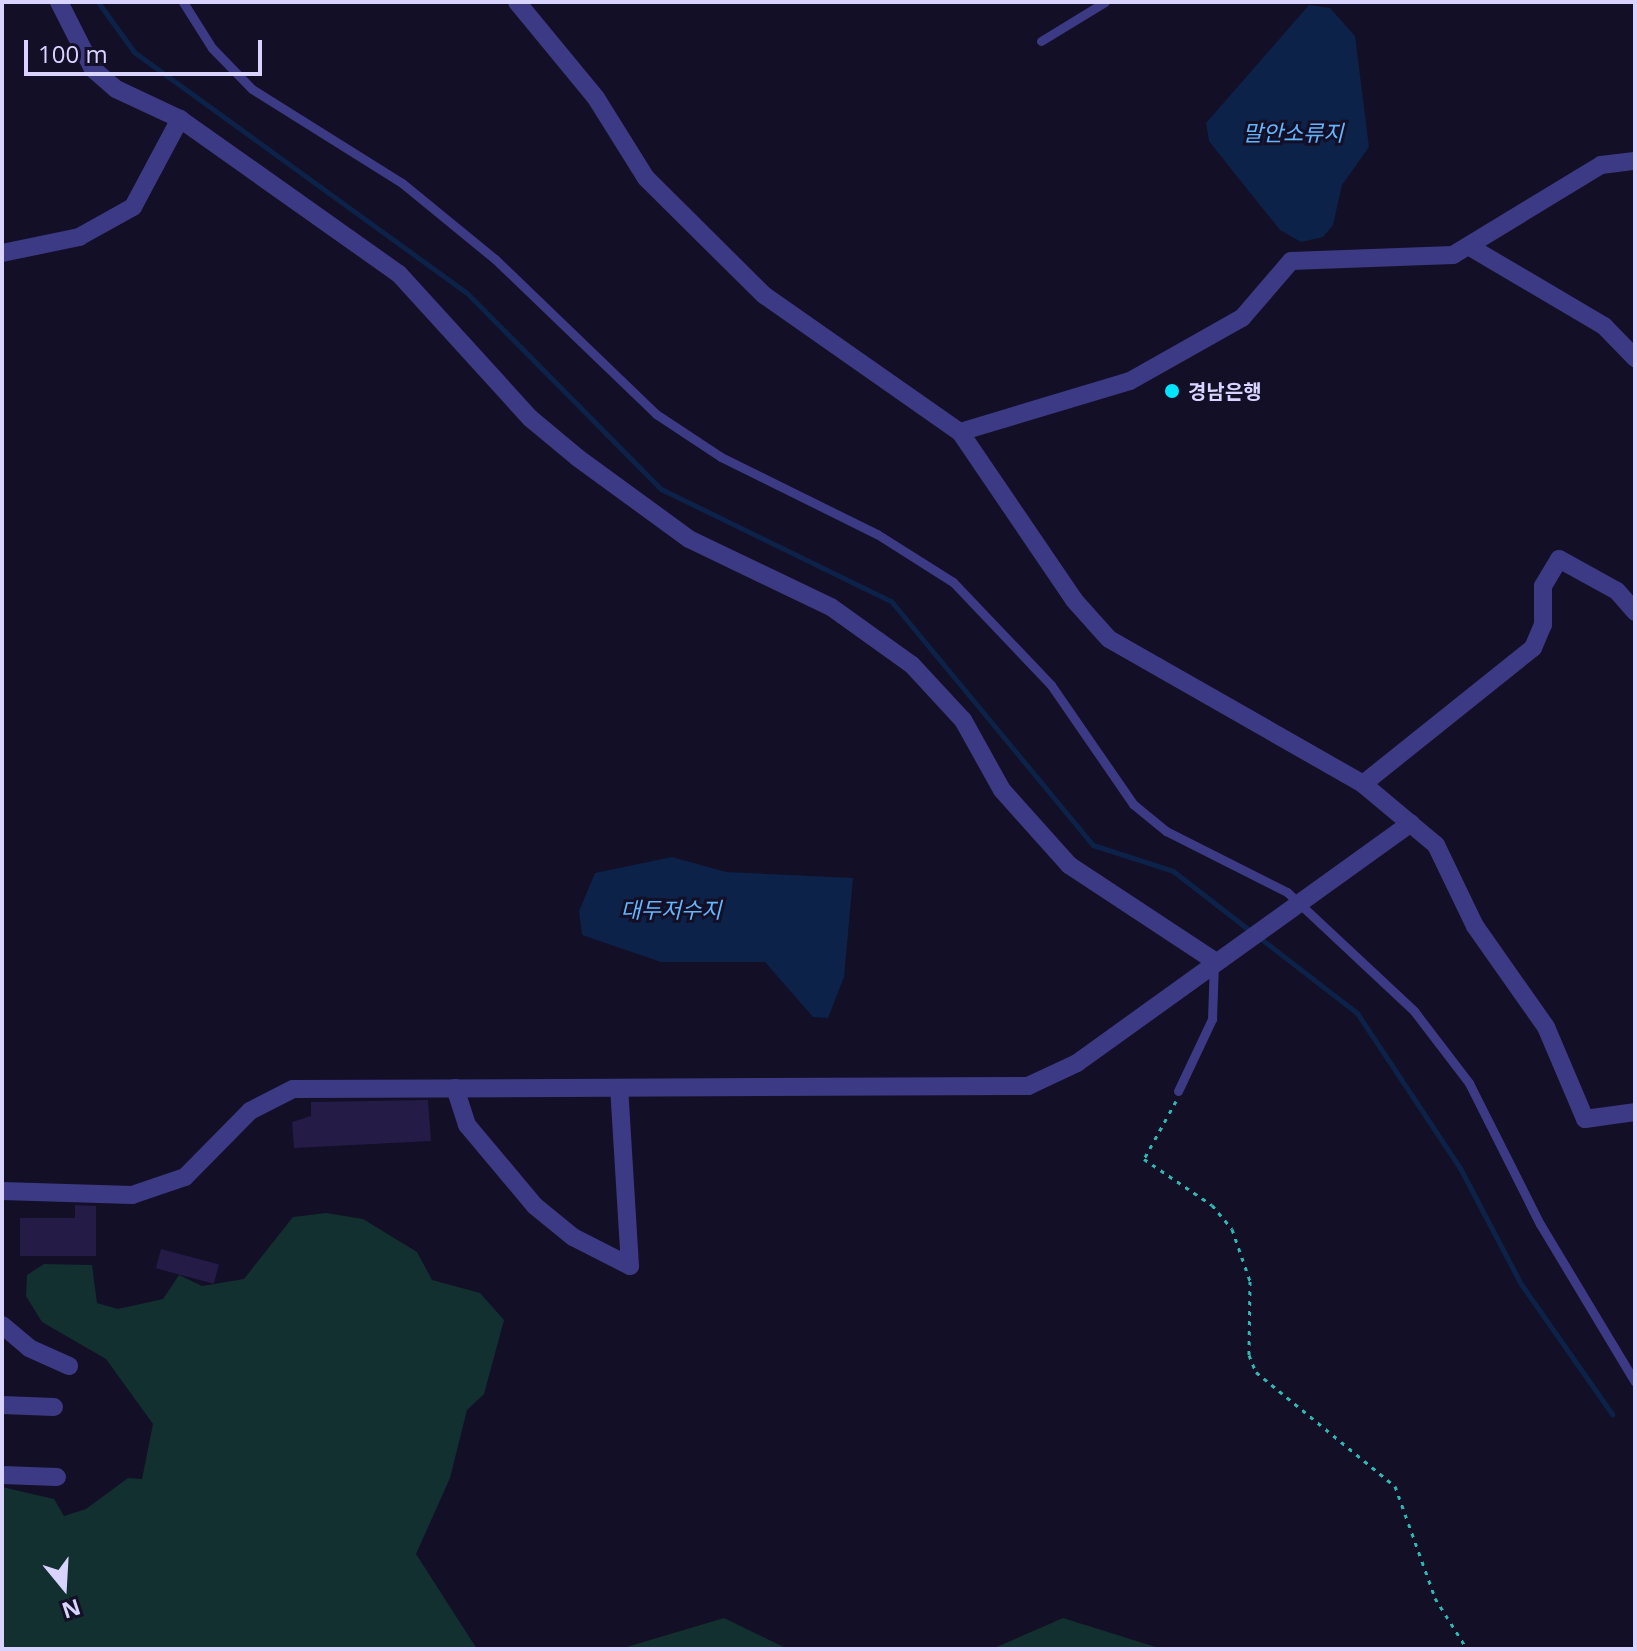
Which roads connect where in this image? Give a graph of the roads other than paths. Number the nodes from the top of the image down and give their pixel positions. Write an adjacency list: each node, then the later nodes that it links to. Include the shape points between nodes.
1 (59, 2): 6 (street, via 93,69 116,89)
2 (183, 2): 15 (lane, via 212,48 252,89 424,200 656,414 721,457 877,534 953,582 1051,685 1133,804 1166,831)
3 (517, 2): 11 (street, via 596,98 646,178 764,295)
4 (1105, 2): 5 (lane)
5 (1041, 41)
6 (180, 119): 9 (street, via 133,207 79,237); 16 (street, via 399,274 530,418 578,458 689,539 831,607 912,665 963,720 1002,790 1069,865)
7 (1635, 161): 8 (street, via 1601,165)
8 (1470, 247): 10 (street, via 1604,326); 11 (street, via 1453,255 1291,261 1242,318 1130,381)
9 (2, 253)
10 (1635, 358)
11 (960, 432): 13 (street, via 1074,600 1109,639)
12 (1635, 612): 13 (street, via 1617,591 1559,559 1543,586 1543,625 1533,648)
13 (1363, 784): 14 (street)
14 (1411, 823): 15 (street); 20 (street, via 1436,845 1475,926 1546,1027 1585,1119)
15 (1301, 905): 16 (street); 24 (lane, via 1453,1056 1540,1224)
16 (1213, 960): 18 (street, via 1077,1063 1028,1086); 19 (lane, via 1212,1019)
17 (455, 1088): 18 (street); 18 (street, via 467,1125 535,1206 573,1237 630,1266); 21 (street, via 293,1089 250,1111 185,1177 132,1195)
18 (619, 1088)
19 (1178, 1091)
20 (1635, 1112)
21 (2, 1191)
22 (2, 1325): 23 (street, via 29,1348)
23 (69, 1366)
24 (1635, 1382)
25 (2, 1405): 26 (street)
26 (54, 1407)
27 (2, 1475): 28 (street)
28 (57, 1477)

